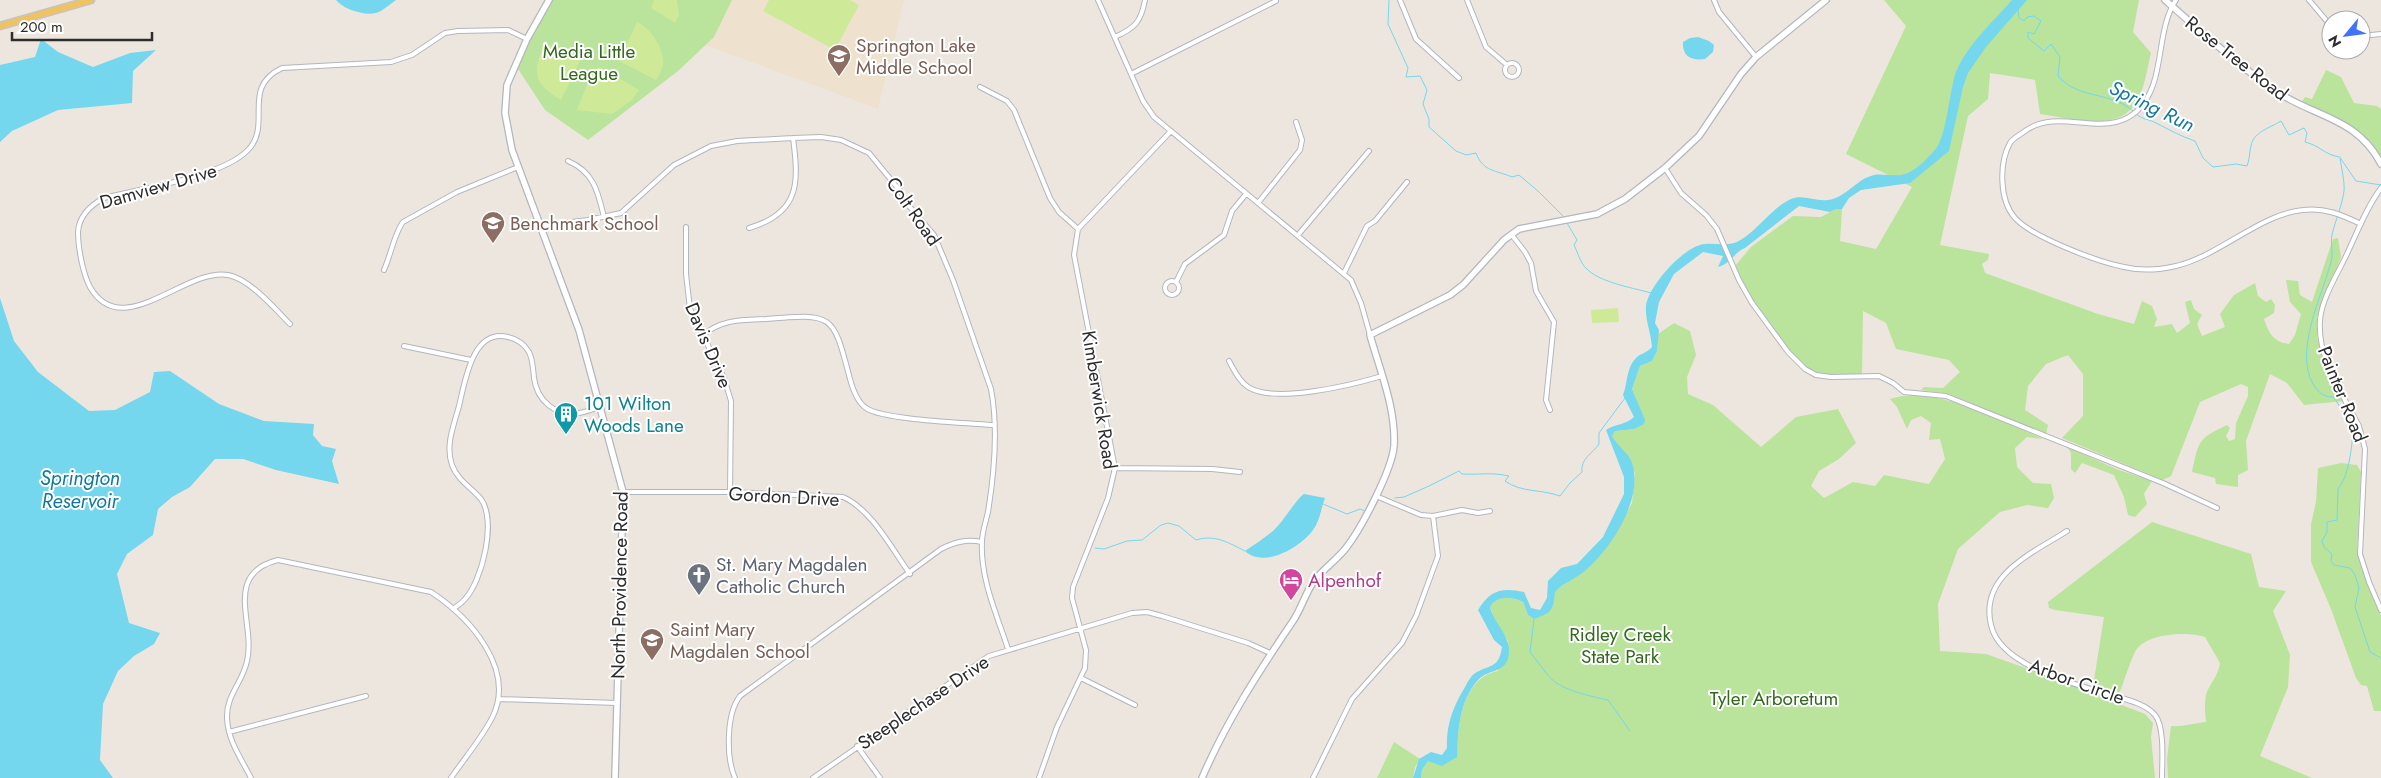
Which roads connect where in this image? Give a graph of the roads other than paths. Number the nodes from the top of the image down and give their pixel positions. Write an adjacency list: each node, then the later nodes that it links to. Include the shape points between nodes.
1 (91, 0): 13 (main road)
2 (549, 0): 18 (street, North Providence Road)
3 (1098, 0): 17 (street)
4 (1145, 0): 17 (street, via 1139,20 1130,30)
5 (1400, 0): 22 (street, via 1416,39)
6 (1466, 0): 20 (street, via 1486,47)
7 (1714, 0): 19 (street, via 1719,12)
8 (1826, 0): 19 (street)
9 (2165, 0): 14 (street, Rose Tree Road)
10 (2176, 0): 14 (street)
11 (2309, 0): 15 (street)
12 (1276, 1): 21 (street)
13 (79, 2): 16 (main road)
14 (2172, 6): 29 (street, Rose Tree Road, via 2273,89 2297,104 2342,122 2364,140); 37 (street, via 2162,34 2152,86 2136,112 2104,125 2052,120 2032,126 2011,141 2002,164 2003,190 2014,217 2033,233 2123,267 2146,270 2183,264 2278,217 2302,210 2324,210)
15 (2321, 16)
16 (0, 26)
17 (1115, 37): 21 (street)
18 (528, 38): 30 (street, North Providence Road, via 505,98 507,129); 47 (street, Damview Drive, via 508,30 458,31 435,38 412,55 397,61 282,68 263,82 259,92 258,129 250,149 235,161 213,172 104,198 86,212 78,230 78,240 87,281 94,294 110,305 136,307 195,280 228,275 241,279)
19 (1756, 57): 31 (street, via 1700,136)
20 (1507, 66)
21 (1131, 74): 25 (street, via 1143,101 1154,117)
22 (1459, 78)
23 (980, 87): 41 (street, via 1000,96 1014,110 1050,198 1059,212)
24 (1296, 122): 35 (street, via 1302,140 1300,150)
25 (1170, 131): 34 (street); 41 (street)
26 (793, 138): 36 (street, Colt Road, via 737,141 712,146 674,165 621,213); 40 (street, via 797,172 792,196 776,216); 56 (street, Colt Road, via 841,140 870,153 934,235 991,389)
27 (1369, 151): 43 (street)
28 (568, 161): 36 (street, via 589,174 596,184)
29 (2381, 164)
30 (518, 167): 38 (street, North Providence Road); 44 (street, via 457,192 403,222 397,229)
31 (1665, 168): 42 (street, via 1625,199 1596,214 1527,226); 62 (street, via 1681,193 1706,215 1724,242 1738,280 1766,325 1805,369 1816,375 1879,376 1904,392 1946,396)
32 (1407, 182): 45 (street, via 1376,222 1368,226)
33 (2381, 188): 37 (street, Painter Road)
34 (1246, 194): 35 (street); 46 (street, via 1232,211 1224,235 1185,264)
35 (1258, 203): 43 (street)
36 (604, 217): 38 (street, Colt Road)
37 (2361, 224): 69 (street, Painter Road, via 2326,299 2320,318 2320,336 2323,353 2359,426 2365,449 2360,554)
38 (539, 226): 54 (street, North Providence Road, via 579,330)
39 (686, 227): 49 (street, Davis Drive, via 688,298)
40 (749, 228)
41 (1078, 229): 57 (street, Kimberwick Road, via 1074,254)
42 (1511, 234): 48 (street, via 1450,295); 55 (street, via 1531,263 1536,292 1554,322 1546,400)
43 (1298, 235): 45 (street)
44 (384, 270)
45 (1344, 273): 48 (street, via 1355,288)
46 (1176, 282)
47 (290, 324)
48 (1370, 335): 53 (street)
49 (702, 336): 56 (street, via 726,322 807,315 822,318 837,332 857,398 872,412); 60 (street, Davis Drive, via 724,378 731,401)
50 (404, 346): 51 (street)
51 (470, 360): 54 (street, via 480,345 491,338 504,336 515,339 530,353 537,391 553,409 579,414); 68 (street, via 449,449 456,474 481,499 488,518 482,569 465,599)
52 (1230, 362): 53 (street, via 1248,386 1278,394 1354,384)
53 (1382, 376): 61 (street, via 1392,413 1394,448)
54 (601, 406): 59 (street, North Providence Road)
55 (1550, 410)
56 (994, 425): 66 (street, Colt Road, via 988,510)
57 (1114, 468): 58 (street); 70 (street, Kimberwick Road, via 1108,498 1074,587 1072,598)
58 (1240, 472)
59 (623, 492): 60 (street, Gordon Drive); 76 (street, North Providence Road)
60 (730, 492): 67 (street, Gordon Drive, via 833,495 848,499 866,513)
61 (1376, 496): 64 (street, via 1406,510); 72 (street, via 1355,536 1312,585 1294,620)
62 (2217, 508)
63 (1490, 512): 64 (street, via 1478,514 1462,510)
64 (1433, 516): 88 (street, via 1438,556 1416,616 1402,643 1352,699)
65 (2068, 531): 89 (street, Arbor Circle, via 2003,574 1989,600 1991,628 2011,656 2062,679 2135,702 2151,711 2159,720 2161,731)
66 (982, 542): 67 (street, via 968,540 952,544); 71 (street, Colt Road, via 984,572)
67 (910, 574): 83 (street, via 740,696 730,718 730,759)
68 (453, 609): 75 (street, via 489,651 498,683); 78 (street, via 431,592 418,588 278,560 258,568 246,590 248,661 227,707)
69 (2381, 610)
70 (1080, 629): 71 (street, Steeplechase Drive); 72 (street, Steeplechase Drive, via 1132,613 1147,612 1248,643); 73 (street, Kimberwick Road, via 1086,659)
71 (1008, 649): 79 (street, Steeplechase Drive, via 970,668)
72 (1270, 653): 87 (street, via 1222,735)
73 (1081, 678): 77 (street); 86 (street, Kimberwick Road, via 1056,730)
74 (366, 696): 78 (street)
75 (498, 699): 76 (street); 81 (street, via 492,718)
76 (617, 704): 82 (street, North Providence Road)
77 (1135, 705)
78 (229, 732): 80 (street)
79 (857, 746): 84 (street, Steeplechase Drive); 85 (street)
80 (251, 778)
81 (451, 778)
82 (615, 778)
83 (735, 778)
84 (812, 778)
85 (880, 778)
86 (1039, 778)
87 (1202, 778)
88 (1313, 778)
89 (2162, 778)

